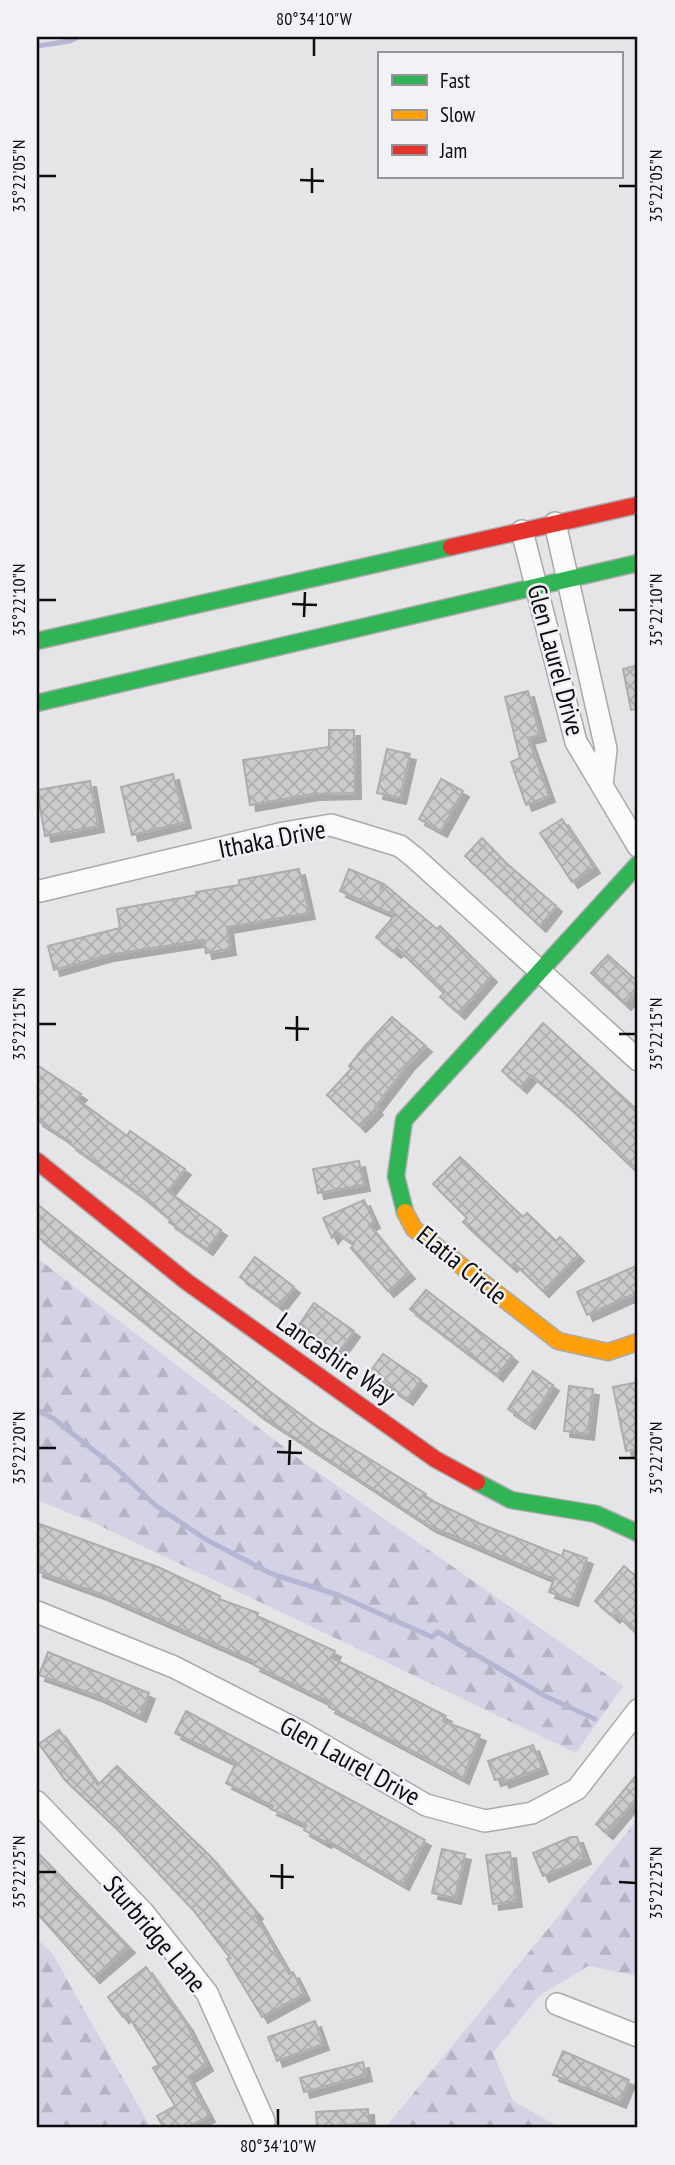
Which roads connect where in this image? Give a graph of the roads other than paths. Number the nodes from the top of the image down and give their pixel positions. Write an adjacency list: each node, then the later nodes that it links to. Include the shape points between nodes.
1 (638, 505): 2 (main road)
2 (555, 523): 3 (main road); 5 (street, Glen Laurel Drive)
3 (522, 531): 6 (street, Glen Laurel Drive); 7 (main road)
4 (638, 563): 5 (main road)
5 (568, 579): 6 (main road); 9 (street, Glen Laurel Drive, via 606,750)
6 (537, 586): 8 (main road); 9 (street, Glen Laurel Drive, via 576,742)
7 (37, 640)
8 (37, 703)
9 (603, 785): 10 (street, Glen Laurel Drive)
10 (638, 846)
11 (638, 864): 13 (main road, Elatia Circle)
12 (40, 891): 13 (street, Ithaka Drive, via 331,825 400,846)
13 (540, 974): 14 (street); 16 (main road, Elatia Circle, via 404,1120 393,1171 403,1212 414,1229 558,1341 608,1352)
14 (638, 1060)
15 (37, 1161): 17 (main road, Lancashire Way, via 187,1282 435,1458 511,1500 596,1514)
16 (638, 1342)
17 (638, 1533)
18 (37, 1612): 19 (street, Glen Laurel Drive, via 174,1667 301,1732 426,1805 485,1821 532,1813 577,1789)
19 (638, 1710)
20 (37, 1802): 23 (street, Sturbridge Lane, via 143,1912 207,1993)
21 (557, 2004): 22 (street)
22 (638, 2036)
23 (264, 2121)

